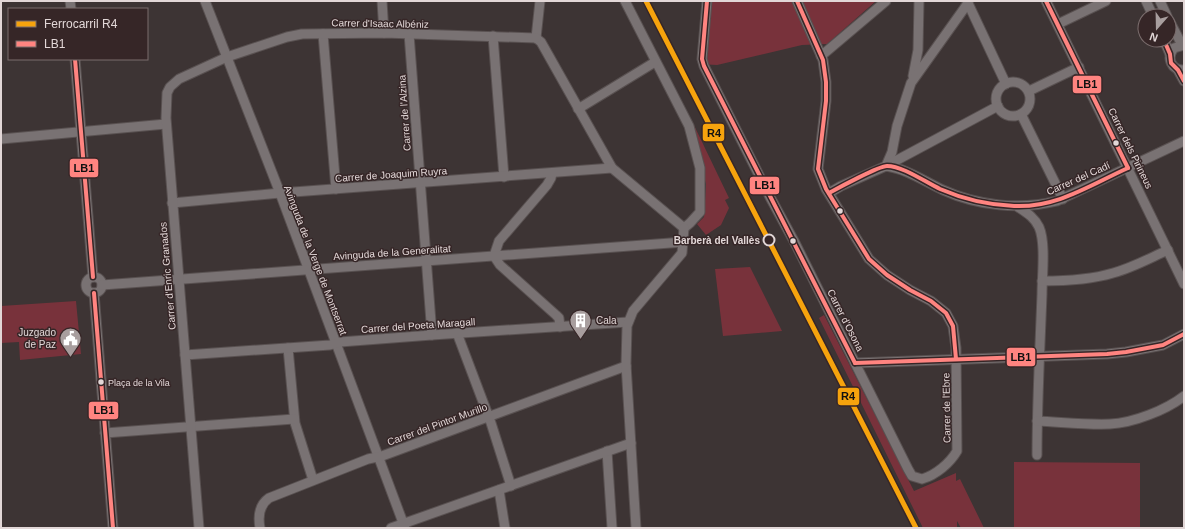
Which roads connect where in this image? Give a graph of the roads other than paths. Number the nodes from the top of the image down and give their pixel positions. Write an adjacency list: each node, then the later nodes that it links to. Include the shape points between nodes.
1 (205, 1): 23 (street, Avinguda de la Verge de Montserrat)
2 (382, 1): 13 (street)
3 (540, 1): 18 (street)
4 (625, 1): 25 (street)
5 (707, 1): 73 (street, Carrer d'Osona, via 702,59 704,66)
6 (797, 1): 22 (street, Carrer de l'Ebre)
7 (886, 1): 22 (street)
8 (919, 1): 29 (street, via 918,50)
9 (1046, 1): 12 (street, Carrer dels Pirineus)
10 (1106, 1): 12 (street)
11 (967, 2): 29 (street); 30 (street)
12 (1058, 24): 26 (street, Carrer dels Pirineus)
13 (384, 33): 14 (street, Carrer d'Isaac Albéniz); 15 (street, Carrer d'Isaac Albéniz)
14 (323, 34): 23 (street, Carrer d'Isaac Albéniz, via 287,37); 45 (street)
15 (409, 34): 17 (street, Carrer d'Isaac Albéniz); 44 (street, Carrer de l'Alzina)
16 (1177, 34): 19 (street)
17 (493, 36): 18 (street, Carrer d'Isaac Albéniz); 43 (street)
18 (536, 38): 33 (street, via 541,42)
19 (1183, 45): 21 (street, via 1174,48)
20 (1167, 48): 21 (street)
21 (1170, 54): 27 (street, via 1172,64)
22 (821, 56): 47 (street, Carrer de l'Ebre, via 826,82 826,100 818,169)
23 (228, 57): 35 (street, Carrer d'Enric Granados, via 188,74 170,87 165,107); 46 (street, Avinguda de la Verge de Montserrat)
24 (75, 60): 36 (street)
25 (655, 62): 33 (street); 51 (street, via 689,126 700,168 700,212)
26 (1079, 67): 31 (street); 41 (street, Carrer dels Pirineus)
27 (1181, 70): 28 (street)
28 (1184, 81)
29 (911, 83): 39 (street)
30 (1006, 84): 31 (street, via 1017,82); 32 (street, via 996,96)
31 (1029, 91): 34 (street, via 1030,105)
32 (998, 106): 34 (street, via 1008,115); 39 (street)
33 (578, 109): 40 (street)
34 (1021, 114): 48 (street)
35 (166, 124): 36 (street); 49 (street, Carrer d'Enric Granados)
36 (81, 132): 37 (street); 57 (street)
37 (1, 139)
38 (1184, 141): 41 (street, Carrer del Cadí)
39 (886, 166): 47 (street); 50 (street, Carrer del Cadí, via 905,171 944,191 965,198)
40 (612, 168): 42 (street, Carrer de Joaquim Ruyra); 51 (street)
41 (1128, 168): 48 (street, Carrer del Cadí); 53 (street, Carrer dels Pirineus)
42 (552, 173): 43 (street, Carrer de Joaquim Ruyra); 54 (street, via 547,185 499,241)
43 (504, 176): 44 (street, Carrer de Joaquim Ruyra)
44 (420, 183): 45 (street, Carrer de Joaquim Ruyra); 55 (street, Carrer de l'Alzina)
45 (336, 189): 46 (street, Carrer de Joaquim Ruyra)
46 (280, 193): 49 (street, Carrer de Joaquim Ruyra); 56 (street, Avinguda de la Verge de Montserrat)
47 (829, 193): 72 (street, Carrer de l'Ebre, via 869,259 887,275 946,313 952,326)
48 (1063, 199): 50 (street, Carrer del Cadí, via 1041,205)
49 (172, 203): 58 (street, Carrer d'Enric Granados)
50 (1018, 207): 59 (street, via 1034,218 1039,228 1042,240)
51 (684, 228): 52 (street)
52 (684, 242): 54 (street, Avinguda de la Generalitat); 63 (street, via 682,253 633,311)
53 (1168, 250): 59 (street, via 1113,274); 60 (street, Carrer dels Pirineus)
54 (494, 256): 55 (street, Avinguda de la Generalitat); 64 (street, via 500,265 559,318)
55 (426, 261): 56 (street, Avinguda de la Generalitat); 67 (street, Carrer de l'Alzina)
56 (308, 269): 58 (street, Avinguda de la Generalitat); 68 (street, Avinguda de la Verge de Montserrat)
57 (93, 277): 61 (street, via 100,280); 62 (street, via 86,281 85,286 86,290)
58 (178, 279): 61 (street, Avinguda de la Generalitat); 70 (street, Carrer d'Enric Granados)
59 (1042, 281): 71 (street)
60 (1184, 284)
61 (102, 285): 62 (street)
62 (94, 294): 80 (street)
63 (628, 322): 64 (street, Carrer del Poeta Maragall); 74 (street)
64 (560, 327): 65 (street, Carrer del Poeta Maragall)
65 (457, 333): 67 (street, Carrer del Poeta Maragall); 76 (street)
66 (1184, 334): 71 (street, via 1163,344 1126,352)
67 (432, 335): 68 (street, Carrer del Poeta Maragall)
68 (336, 344): 69 (street, Carrer del Poeta Maragall); 84 (street, Avinguda de la Verge de Montserrat)
69 (288, 348): 70 (street, Carrer del Poeta Maragall); 77 (street)
70 (185, 355): 79 (street, Carrer d'Enric Granados)
71 (1040, 356): 72 (street); 78 (street)
72 (956, 359): 73 (street); 85 (street, Carrer de l'Ebre, via 957,451 946,465 925,478 918,479)
73 (855, 363): 85 (street, Carrer d'Osona)
74 (626, 366): 76 (street, Carrer del Pintor Murillo); 81 (street)
75 (1184, 396): 78 (street, via 1150,415 1112,424)
76 (488, 417): 84 (street, Carrer del Pintor Murillo); 87 (street)
77 (294, 419): 79 (street); 86 (street)
78 (1037, 421): 83 (street)
79 (191, 427): 80 (street); 91 (street, Carrer d'Enric Granados)
80 (105, 433): 90 (street)
81 (631, 443): 82 (street); 96 (street)
82 (607, 451): 87 (street); 95 (street)
83 (1037, 455)
84 (379, 458): 86 (street, Carrer del Pintor Murillo, via 368,459); 89 (street, Avinguda de la Verge de Montserrat)
85 (912, 476)
86 (313, 480): 92 (street, Carrer del Pintor Murillo, via 265,501 259,517)
87 (511, 486): 88 (street)
88 (499, 490): 89 (street); 94 (street)
89 (404, 526): 93 (street)
90 (113, 528)
91 (199, 528)
92 (260, 528)
93 (391, 528)
94 (505, 528)
95 (612, 528)
96 (636, 528)

